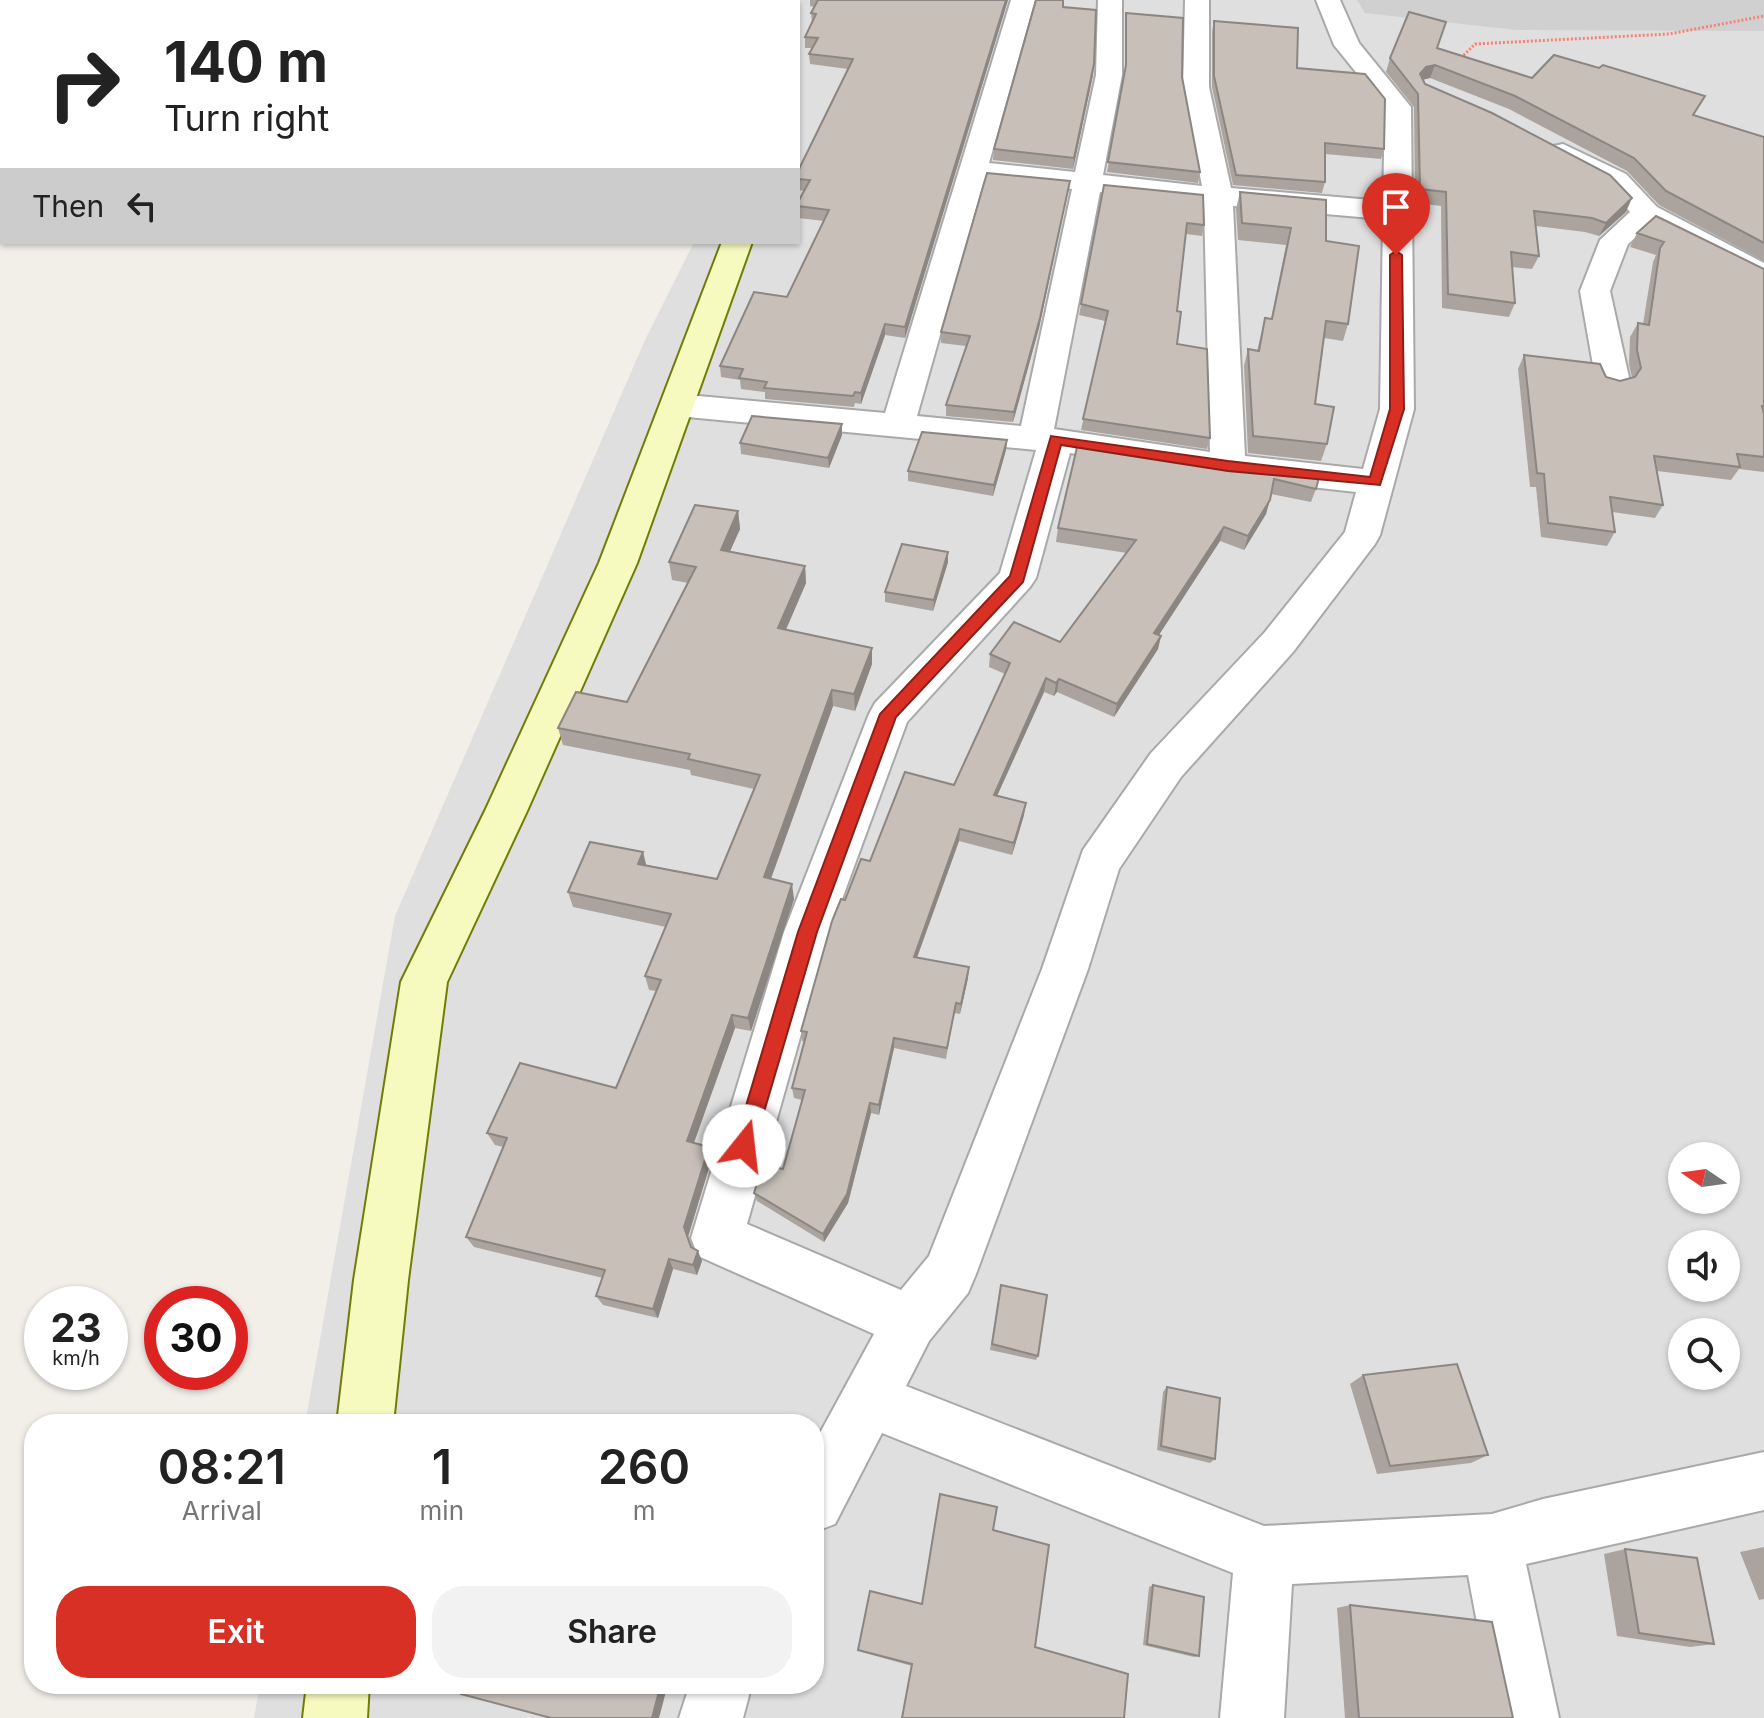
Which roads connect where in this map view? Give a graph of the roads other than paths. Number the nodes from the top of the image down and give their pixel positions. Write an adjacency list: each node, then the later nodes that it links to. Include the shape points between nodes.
1 (1023, 0): 6 (street)
2 (1110, 0): 7 (street, via 1109,75)
3 (1197, 0): 8 (street, via 1196,87)
4 (1328, 0): 9 (street, via 1347,45 1398,107)
5 (1538, 139): 10 (street, via 1616,180)
6 (974, 170): 7 (street); 15 (street)
7 (1086, 180): 8 (street); 16 (street)
8 (1218, 196): 9 (street); 17 (street)
9 (1396, 211): 18 (street, via 1397,409)
10 (1647, 213): 12 (street); 13 (street, via 1615,240 1595,291)
11 (736, 244): 14 (main road)
12 (1764, 275)
13 (1613, 382)
14 (677, 405): 15 (street); 21 (main road, via 618,563 424,982)
15 (898, 425): 16 (street)
16 (1045, 439): 17 (street); 19 (street, via 1017,578 889,714 807,932 717,1238)
17 (1228, 466): 18 (street)
18 (1375, 482): 19 (street, via 1362,535 1279,642 1166,765 1099,863 1065,969 949,1274)
19 (910, 1322): 20 (street)
20 (869, 1400): 23 (street); 25 (street)
21 (366, 1414)
22 (1764, 1481): 24 (street)
23 (824, 1484)
24 (1492, 1544): 25 (street); 31 (street)
25 (1264, 1556): 30 (street)
26 (337, 1694): 28 (main road)
27 (718, 1694): 29 (street)
28 (335, 1718)
29 (711, 1718)
30 (1252, 1718)
31 (1527, 1718)

